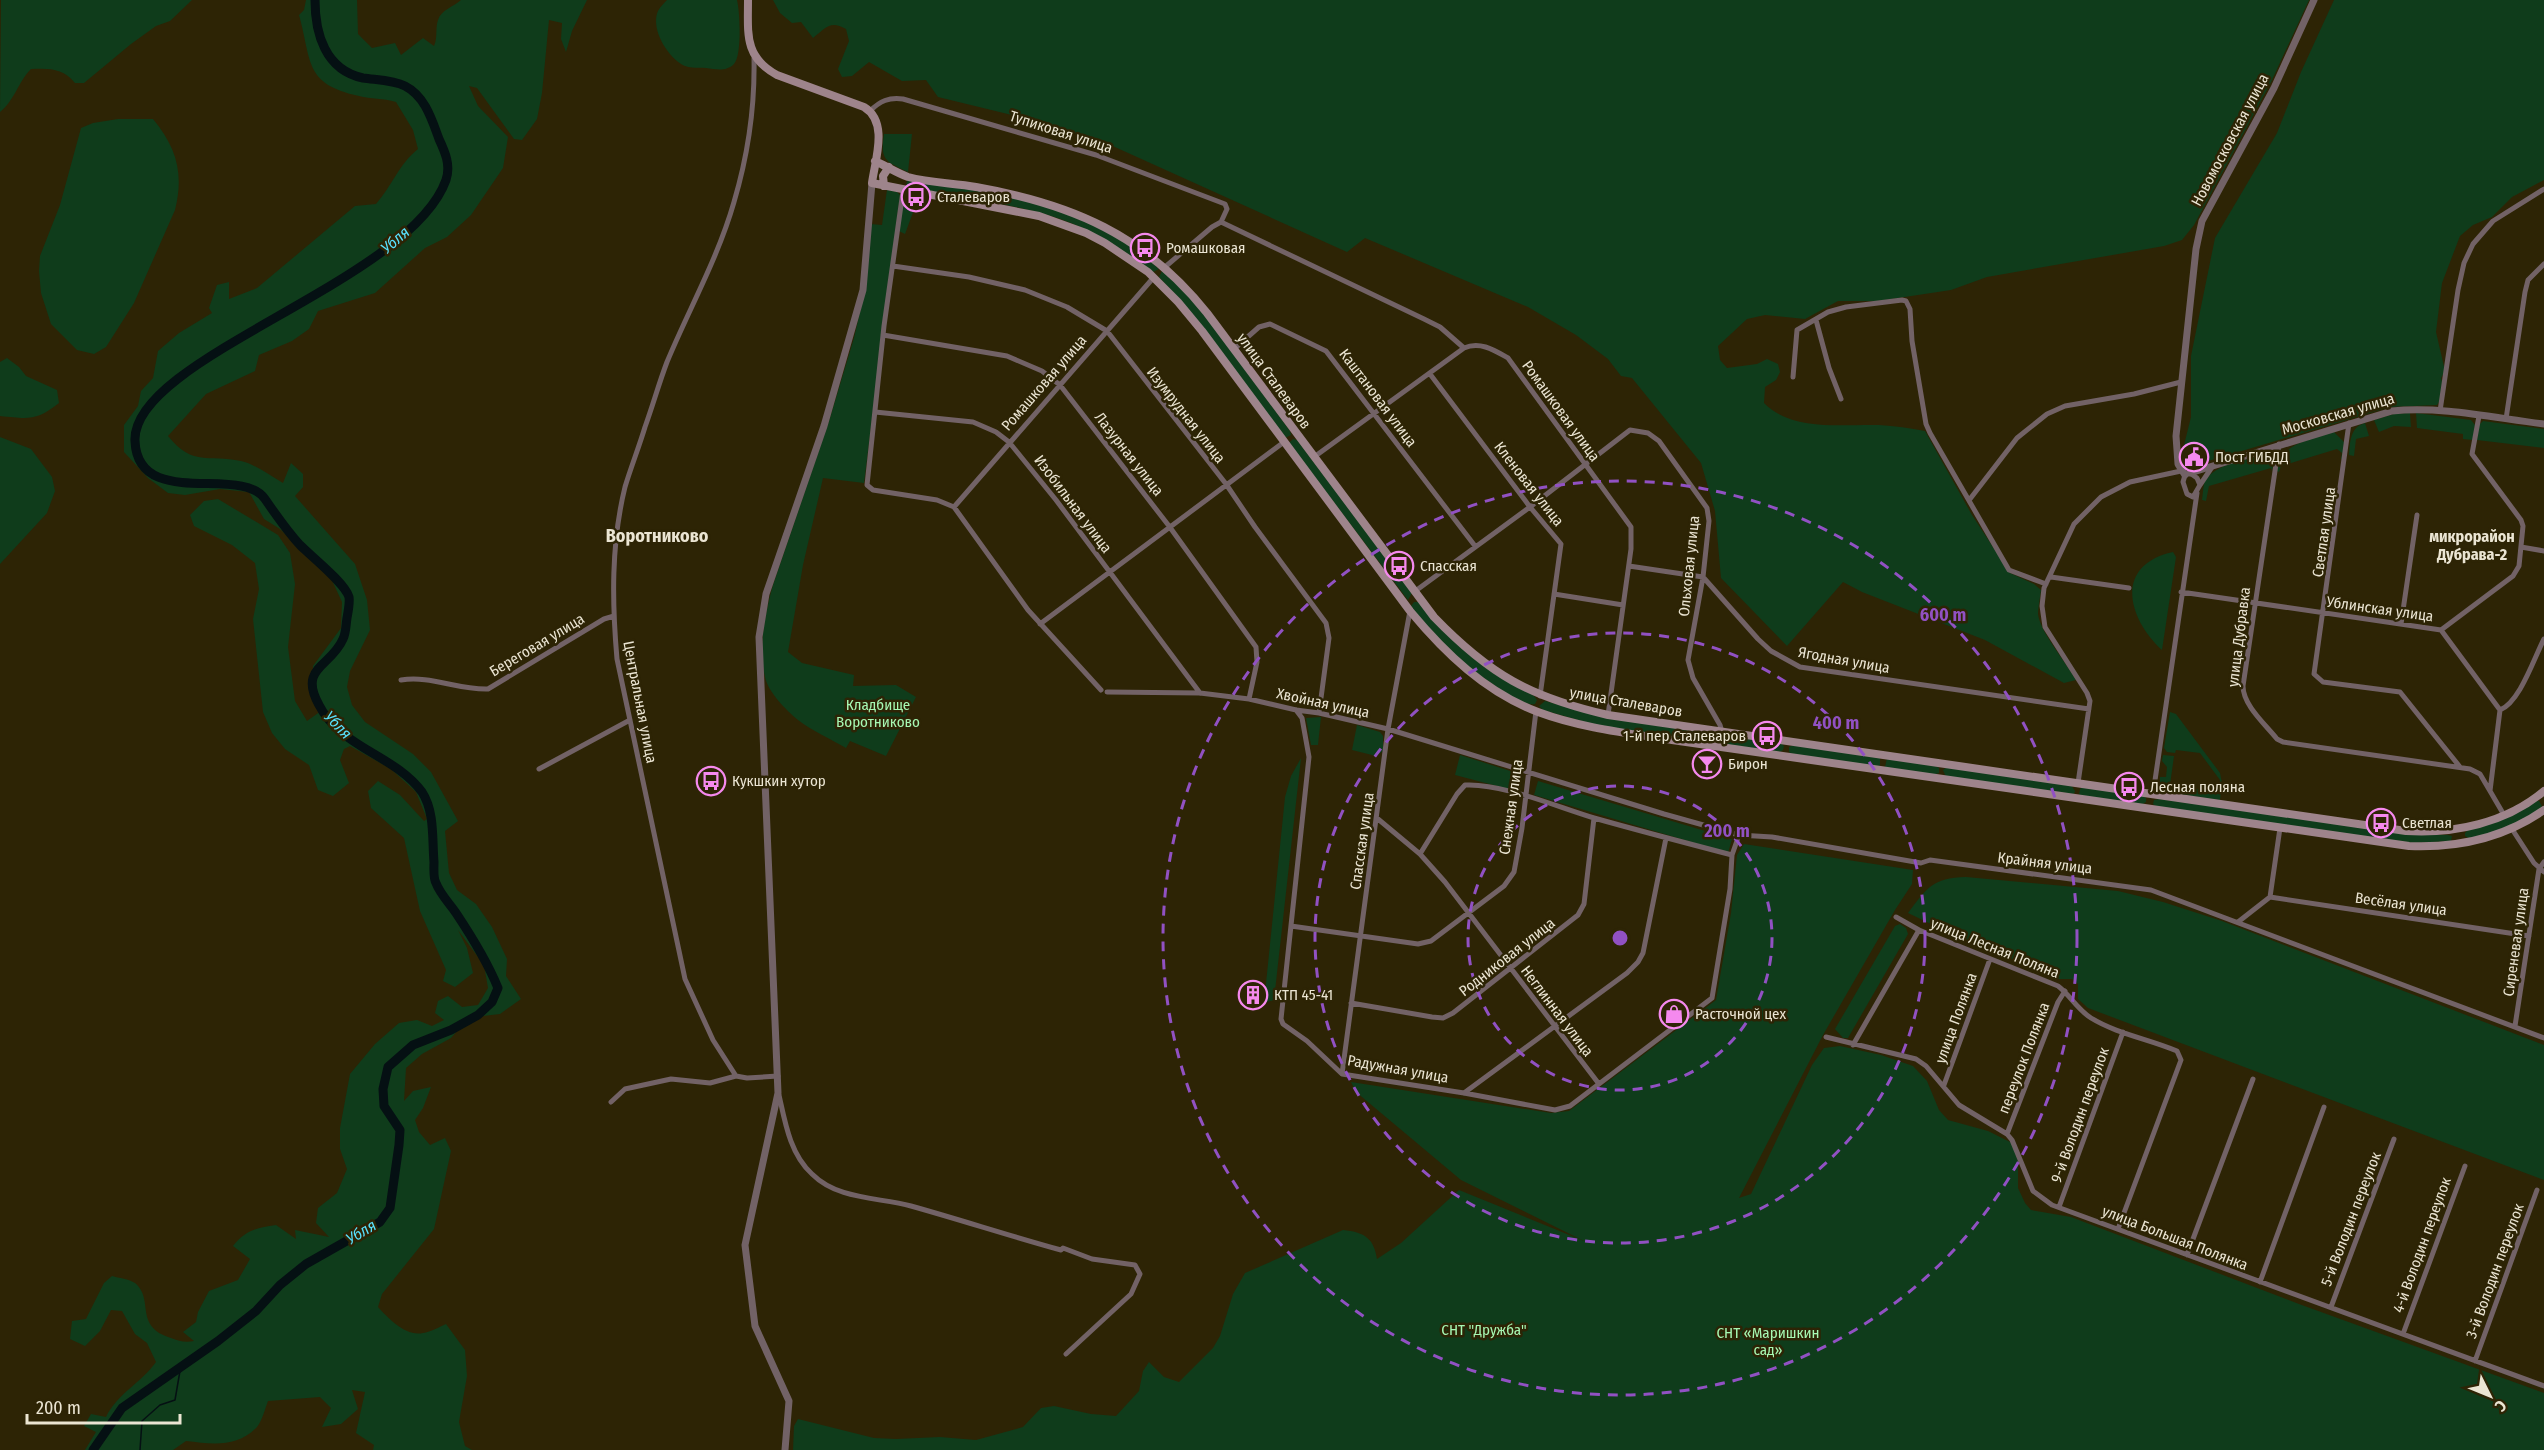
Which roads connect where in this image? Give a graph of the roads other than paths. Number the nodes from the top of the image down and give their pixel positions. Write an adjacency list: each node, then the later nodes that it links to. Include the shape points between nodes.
1 (748, 0): 3 (main road, via 748,32)
2 (2314, 0): 24 (street, Новомосковская улица, via 2274,88 2202,222)
3 (754, 58): 4 (main road, via 777,75); 68 (street, Центральная улица, via 754,106 734,202 667,364 626,486 613,565)
4 (870, 111): 5 (main road, via 879,131); 12 (street, Тупиковая улица, via 883,101 903,99 1060,143 1225,204 1227,209)
5 (875, 161): 6 (main road, улица Сталеваров); 8 (main road)
6 (889, 167): 7 (main road, улица Сталеваров); 9 (main road, via 883,176)
7 (906, 176): 11 (main road); 15 (main road, улица Сталеваров, via 1022,196 1069,210 1121,236)
8 (872, 183): 9 (main road, улица Сталеваров); 136 (street, via 863,290 824,426 766,594 759,637)
9 (884, 186): 11 (main road, улица Сталеваров)
10 (2544, 189): 27 (street, via 2493,221 2473,244 2464,263)
11 (903, 191): 14 (street); 16 (main road, улица Сталеваров, via 1017,210 1063,224 1105,243)
12 (1221, 222): 15 (street); 20 (street, via 1440,327)
13 (2544, 264): 31 (street, via 2528,280 2525,292)
14 (893, 266): 18 (street, Изумрудная улица, via 1025,290 1067,307); 19 (street)
15 (1165, 267): 16 (main road); 21 (main road, улица Сталеваров, via 1190,291)
16 (1154, 277): 18 (street, Ромашковая улица); 36 (main road, улица Сталеваров, via 1202,331)
17 (1816, 320): 23 (street, via 1797,330); 26 (street); 46 (street, via 1846,307 1906,301 1926,424)
18 (1107, 331): 25 (street, Ромашковая улица); 42 (street, Изумрудная улица)
19 (883, 335): 25 (street, Лазурная улица, via 1007,356 1042,371); 28 (street)
20 (1464, 348): 22 (street); 39 (street, Ромашковая улица, via 1482,346 1508,358)
21 (1233, 349): 29 (street, Каштановая улица, via 1259,327 1270,324 1318,345 1334,359); 34 (main road, улица Сталеваров)
22 (1430, 374): 29 (street); 48 (street, Кленовая улица)
23 (1793, 377)
24 (2181, 382): 41 (street, Новомосковская улица, via 2176,436 2178,464); 46 (street, via 2065,406 2047,414 2017,438)
25 (1060, 385): 35 (street, Ромашковая улица); 51 (street, Лазурная улица)
26 (1841, 399)
27 (2440, 411): 30 (street, Московская улица); 32 (street, Московская улица, via 2392,411)
28 (875, 412): 35 (street, Изобильная улица, via 967,421 985,426); 47 (street, via 867,485 873,490 937,500)
29 (1374, 413): 38 (street); 52 (street, Каштановая улица)
30 (2479, 416): 31 (street, Московская улица); 53 (street, via 2472,454 2521,520)
31 (2506, 419): 33 (street, Московская улица)
32 (2349, 423): 37 (street, Московская улица); 67 (street, Светлая улица)
33 (2544, 424)
34 (1296, 434): 36 (main road); 38 (main road, улица Сталеваров)
35 (1009, 442): 47 (street, Ромашковая улица); 56 (street, Изобильная улица)
36 (1284, 442): 42 (street); 66 (main road, улица Сталеваров)
37 (2280, 444): 40 (street, Московская улица); 64 (street, улица Дубравка)
38 (1314, 457): 62 (main road, улица Сталеваров)
39 (1585, 465): 48 (street); 55 (street, Ромашковая улица, via 1631,527); 57 (street, Ольховая улица, via 1630,430 1648,433 1659,441 1707,508)
40 (2214, 465): 41 (street, Московская улица); 43 (street)
41 (2185, 473): 43 (street, via 2197,478); 45 (street, via 2184,489); 58 (street, Московская улица, via 2130,482 2101,497 2074,524)
42 (1226, 484): 51 (street); 83 (street, Изумрудная улица, via 1326,623 1329,639)
43 (2200, 485): 44 (street)
44 (2197, 493): 45 (street); 49 (street)
45 (2188, 496): 49 (street)
46 (1970, 499): 59 (street, via 2009,570)
47 (954, 507): 69 (street)
48 (1530, 507): 52 (street); 63 (street, Кленовая улица, via 1561,544)
49 (2193, 514): 61 (street)
50 (2416, 515): 70 (street)
51 (1169, 526): 56 (street); 78 (street, Лазурная улица, via 1256,647)
52 (1475, 546): 62 (street)
53 (2521, 547): 54 (street); 71 (street, via 2519,566 2513,576)
54 (2544, 551)
55 (1629, 566): 57 (street); 65 (street, Ромашковая улица)
56 (1110, 572): 69 (street); 76 (street, Изобильная улица)
57 (1703, 577): 79 (street, Ягодная улица, via 1758,639 1800,668); 87 (street, Ольховая улица, via 1689,670)
58 (2051, 577): 59 (street, Московская улица); 60 (street)
59 (2046, 584): 79 (street, Московская улица, via 2042,606 2045,627 2087,693)
60 (2129, 588)
61 (2181, 592): 64 (street, Ублинская улица); 97 (street)
62 (1415, 594): 66 (main road); 77 (main road, улица Сталеваров, via 1478,660)
63 (1554, 594): 65 (street); 77 (street, Кленовая улица)
64 (2255, 603): 67 (street, Ублинская улица); 91 (street, улица Дубравка, via 2243,694 2277,739)
65 (1623, 605): 84 (street, Ромашковая улица)
66 (1408, 608): 82 (main road, улица Сталеваров, via 1438,643 1477,678); 86 (street, Спасская улица)
67 (2325, 613): 70 (street, Ублинская улица); 91 (street, Светлая улица, via 2314,674 2317,679 2400,692)
68 (614, 616): 73 (street, Береговая улица, via 488,689 416,677); 85 (street, Центральная улица, via 617,659)
69 (1040, 624): 74 (street)
70 (2401, 624): 71 (street, Ублинская улица)
71 (2441, 630): 81 (street, Ублинская улица)
72 (2544, 639): 81 (street, via 2516,696)
73 (401, 680)
74 (1101, 690)
75 (1107, 692): 76 (street, Хвойная улица)
76 (1200, 693): 78 (street, Хвойная улица)
77 (1540, 696): 82 (main road); 84 (main road, улица Сталеваров)
78 (1249, 699): 80 (street, Хвойная улица)
79 (2089, 709): 95 (street, Московская улица)
80 (1296, 710): 83 (street, Хвойная улица); 120 (street, Радужная улица, via 1302,718 1309,757)
81 (2500, 710): 96 (street)
82 (1536, 711): 90 (main road, улица Сталеваров, via 1605,730); 94 (street, Снежная улица)
83 (1319, 713): 86 (street, Хвойная улица)
84 (1608, 715): 87 (main road, улица Сталеваров)
85 (630, 720): 92 (street); 135 (street, Центральная улица, via 685,979 713,1040)
86 (1388, 729): 94 (street, Хвойная улица); 105 (street, Спасская улица)
87 (1722, 732): 88 (main road, улица Сталеваров)
88 (1788, 742): 89 (main road, улица Сталеваров); 90 (main road)
89 (1883, 755): 93 (main road); 95 (main road, улица Сталеваров)
90 (1786, 756): 93 (main road, улица Сталеваров)
91 (2460, 767): 96 (street, улица Дубравка, via 2476,770)
92 (539, 769)
93 (1881, 769): 100 (main road, улица Сталеваров)
94 (1528, 773): 99 (street, Снежная улица); 109 (street, Крайняя улица)
95 (2078, 783): 97 (main road, улица Сталеваров); 100 (main road)
96 (2490, 791): 103 (street)
97 (2153, 794): 101 (main road); 108 (main road, улица Сталеваров, via 2406,831)
98 (2543, 794): 103 (main road, улица Сталеваров)
99 (1526, 797): 104 (street); 112 (street, via 1476,784 1465,785); 117 (street, Снежная улица, via 1514,872 1510,880)
100 (2076, 798): 101 (main road, улица Сталеваров)
101 (2149, 809): 106 (main road, улица Сталеваров)
102 (2544, 810): 107 (main road, улица Сталеваров)
103 (2504, 815): 108 (main road, улица Сталеваров)
104 (1594, 818): 110 (street); 125 (street, Родниковая улица, via 1584,904 1578,915)
105 (1378, 819): 112 (street, Неглинная улица); 123 (street, Спасская улица)
106 (2280, 828): 111 (main road, улица Сталеваров, via 2409,846); 116 (street)
107 (2512, 829): 111 (main road, улица Сталеваров); 115 (street)
108 (2458, 830): 111 (main road)
109 (1740, 834): 113 (street); 119 (street, Крайняя улица, via 1921,863 1930,860 2140,887)
110 (1666, 838): 113 (street); 129 (street, Радужная улица, via 1646,942 1638,962)
111 (2460, 843)
112 (1420, 854): 117 (street, Неглинная улица)
113 (1732, 855): 138 (street, via 1712,998)
114 (2544, 862): 115 (street, Сиреневая улица)
115 (2541, 871): 122 (street, Сиреневая улица)
116 (2270, 897): 119 (street); 122 (street, Весёлая улица)
117 (1468, 913): 123 (street, Снежная улица, via 1431,941 1418,944); 125 (street, Неглинная улица)
118 (1896, 917): 121 (street, улица Лесная Поляна)
119 (2238, 922): 128 (street, Крайняя улица)
120 (1291, 926): 123 (street, Снежная улица); 134 (street, Радужная улица, via 1281,1019)
121 (1918, 930): 124 (street, улица Лесная Поляна); 133 (street)
122 (2529, 936): 128 (street, Сиреневая улица)
123 (1359, 937): 127 (street, Спасская улица)
124 (1990, 958): 126 (street, улица Лесная Поляна); 139 (street, улица Полянка)
125 (1510, 968): 127 (street, Родниковая улица, via 1443,1018); 129 (street, Неглинная улица)
126 (2065, 992): 130 (street, улица Лесная Поляна, via 2092,1019); 144 (street, переулок Полянка)
127 (1351, 1002): 134 (street, Спасская улица)
128 (2515, 1026): 132 (street, Крайняя улица)
129 (1554, 1028): 138 (street, Неглинная улица); 141 (street, Радужная улица)
130 (2123, 1032): 148 (street, 9-й Володин переулок); 149 (street, улица Лесная Поляна, via 2177,1052 2181,1059)
131 (1826, 1037): 133 (street)
132 (2544, 1038)
133 (1853, 1045): 139 (street, via 1916,1059)
134 (1342, 1074): 141 (street, Радужная улица)
135 (736, 1076): 136 (street); 142 (street, via 710,1083 671,1079 625,1089)
136 (778, 1076): 140 (street)
137 (2253, 1079): 150 (street)
138 (1599, 1084): 141 (street, via 1570,1106 1555,1110)
139 (1944, 1085): 144 (street, via 1959,1105)
140 (778, 1093): 154 (street, via 789,1140 811,1174 835,1190 905,1204 1092,1259 1135,1265 1140,1274 1131,1294); 157 (street, via 745,1245 755,1326 789,1401)
141 (1464, 1093)
142 (611, 1102)
143 (2324, 1107): 151 (street)
144 (2007, 1134): 148 (street, улица Большая Полянка, via 2033,1191)
145 (2394, 1139): 152 (street, 5-й Володин переулок)
146 (2465, 1166): 153 (street, 4-й Володин переулок)
147 (2537, 1190): 155 (street, 3-й Володин переулок)
148 (2059, 1207): 149 (street, улица Большая Полянка)
149 (2118, 1229): 150 (street, улица Большая Полянка)
150 (2187, 1255): 151 (street, улица Большая Полянка)
151 (2260, 1282): 152 (street, улица Большая Полянка)
152 (2331, 1307): 153 (street, улица Большая Полянка)
153 (2403, 1334): 155 (street, улица Большая Полянка)
154 (1066, 1354)
155 (2475, 1361): 156 (street, улица Большая Полянка)
156 (2544, 1386)
157 (785, 1450)

